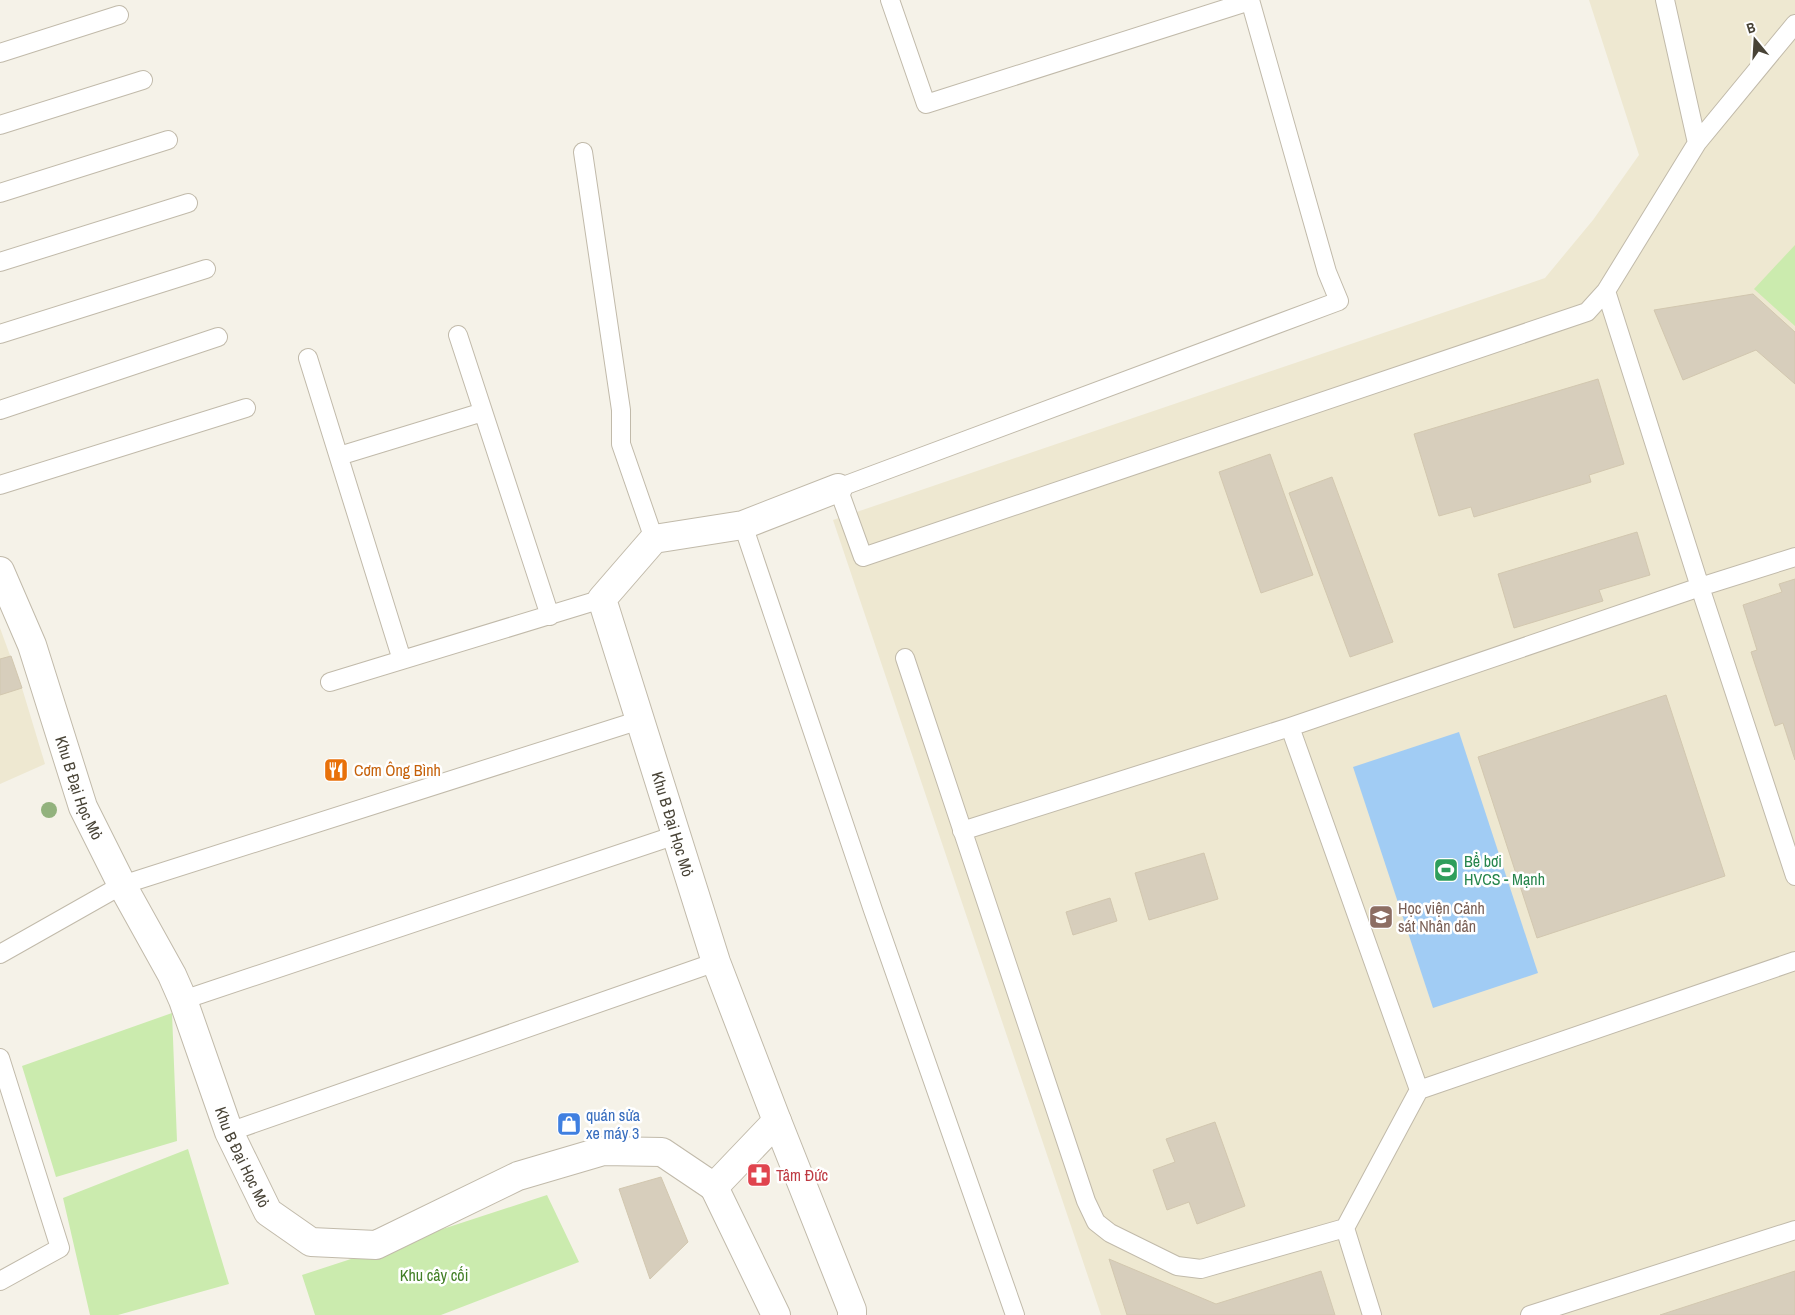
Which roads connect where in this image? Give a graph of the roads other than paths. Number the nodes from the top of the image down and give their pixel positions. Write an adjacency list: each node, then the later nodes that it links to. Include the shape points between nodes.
1 (890, 0): 2 (lane, via 926,104)
2 (1250, 0): 26 (lane, via 1338,301)
3 (1665, 0): 10 (lane)
4 (118, 15): 6 (lane)
5 (1795, 24): 10 (lane)
6 (0, 53)
7 (144, 80): 8 (lane)
8 (0, 126)
9 (168, 140): 12 (lane)
10 (1696, 143): 16 (lane)
11 (583, 152): 28 (lane, via 621,410 621,444)
12 (0, 193)
13 (188, 202): 14 (lane)
14 (0, 262)
15 (206, 269): 17 (lane)
16 (1606, 290): 26 (lane, via 1586,312 864,557); 31 (lane)
17 (0, 334)
18 (458, 335): 23 (lane)
19 (218, 337): 22 (lane)
20 (308, 358): 24 (lane)
21 (246, 408): 25 (lane)
22 (0, 410)
23 (483, 412): 24 (lane); 33 (lane)
24 (338, 456): 35 (lane)
25 (0, 485)
26 (838, 488): 27 (street)
27 (742, 525): 28 (street); 57 (lane)
28 (654, 539): 32 (street)
29 (1795, 557): 31 (lane)
30 (0, 571): 42 (street, Khu B Đại Học Mỏ, via 32,645 83,807)
31 (1700, 586): 38 (lane); 41 (lane)
32 (602, 599): 33 (lane); 37 (street, Khu B Đại Học Mỏ)
33 (550, 616): 35 (lane)
34 (905, 658): 39 (lane)
35 (402, 660): 36 (lane)
36 (330, 682)
37 (640, 720): 40 (street, Khu B Đại Học Mỏ); 42 (lane)
38 (1290, 727): 39 (lane); 48 (lane)
39 (962, 831): 52 (lane, via 1086,1201 1096,1222 1110,1233 1177,1266 1201,1270)
40 (676, 836): 45 (street, Khu B Đại Học Mỏ); 46 (lane)
41 (1795, 876)
42 (122, 885): 43 (lane); 46 (street, Khu B Đại Học Mỏ)
43 (0, 954)
44 (1795, 961): 48 (lane)
45 (716, 962): 49 (street, Khu B Đại Học Mỏ); 50 (lane)
46 (183, 1000): 50 (street, Khu B Đại Học Mỏ)
47 (0, 1058): 54 (lane, via 60,1248)
48 (1419, 1090): 52 (lane)
49 (777, 1121): 51 (street); 56 (street, Khu B Đại Học Mỏ)
50 (229, 1132): 51 (street, Khu B Đại Học Mỏ, via 268,1212 311,1242 376,1245 518,1176 603,1151 662,1152)
51 (714, 1187): 55 (street)
52 (1345, 1228): 58 (lane)
53 (1795, 1230): 59 (lane)
54 (0, 1281)
55 (776, 1315)
56 (852, 1315)
57 (1015, 1315)
58 (1372, 1315)
59 (1530, 1315)

